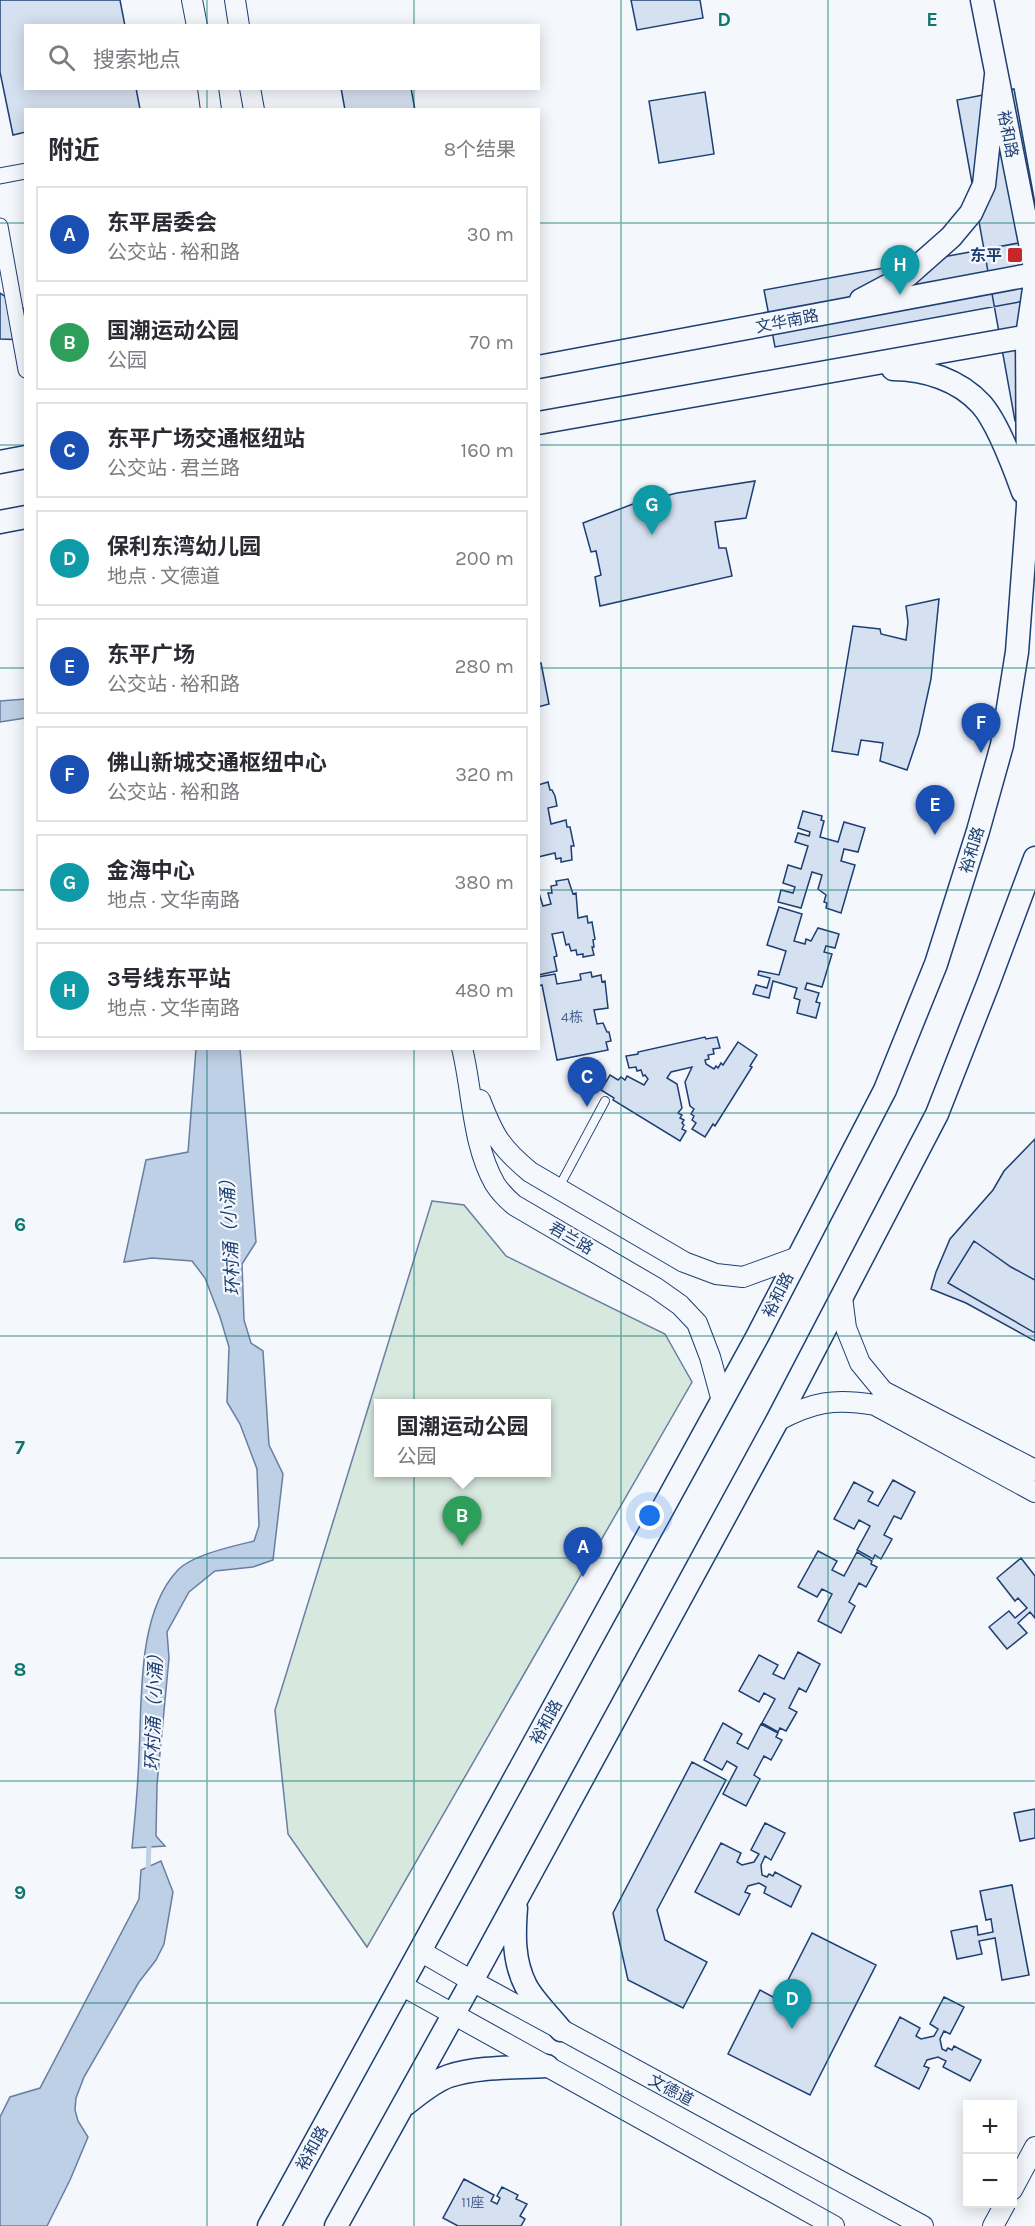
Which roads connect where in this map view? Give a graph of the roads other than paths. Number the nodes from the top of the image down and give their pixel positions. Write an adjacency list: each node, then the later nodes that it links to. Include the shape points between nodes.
1 (192, 0): 4 (street)
2 (234, 0): 5 (street)
3 (982, 0): 6 (main road, 裕和路)
4 (196, 24)
5 (239, 24)
6 (996, 75): 14 (main road, 裕和路); 17 (main road, via 984,185 971,213 951,237 908,275)
7 (208, 90): 9 (street)
8 (250, 90): 10 (street)
9 (211, 108)
10 (254, 108)
11 (24, 171): 12 (street)
12 (0, 176)
13 (0, 226): 19 (street)
14 (1035, 268)
15 (1035, 274): 17 (main road, 文华南路)
16 (1035, 282): 18 (main road, 裕和路)
17 (842, 310): 20 (main road, 文华南路)
18 (1031, 336): 21 (main road); 25 (main road, 裕和路)
19 (24, 359)
20 (540, 367)
21 (853, 369): 22 (main road); 25 (main road, via 919,371 949,380 981,404 1004,442)
22 (540, 423)
23 (24, 457): 24 (main road)
24 (0, 462)
25 (1028, 506): 34 (main road, 裕和路, via 1015,663 1002,745 978,831 936,964 885,1090)
26 (24, 517): 27 (main road)
27 (0, 522)
28 (1035, 858): 30 (main road)
29 (1035, 897): 30 (street)
30 (1015, 912): 35 (main road, via 937,1114)
31 (463, 1052): 33 (street, via 493,1132 510,1155); 36 (street, 君兰路, via 477,1132 496,1186 514,1205 680,1305 697,1323)
32 (605, 1101): 33 (lane)
33 (558, 1189): 34 (street, via 684,1262 716,1274 743,1277)
34 (798, 1257): 36 (main road, 裕和路)
35 (842, 1297): 37 (main road); 38 (street, via 846,1329 860,1363 883,1391)
36 (722, 1401): 41 (main road, 裕和路)
37 (777, 1421): 39 (street, via 804,1407 847,1400 875,1405); 40 (main road)
38 (1035, 1470)
39 (1035, 1492)
40 (517, 1899): 42 (main road); 45 (main road, via 517,1963 526,1987)
41 (420, 1951): 42 (street, 文德道); 43 (main road, 裕和路)
42 (472, 1982): 44 (main road); 45 (street, 文德道)
43 (401, 1985): 44 (street); 51 (main road, 裕和路)
44 (452, 2014): 46 (street); 47 (main road)
45 (561, 2030): 54 (street, 文德道)
46 (547, 2066): 47 (main road, via 448,2076); 53 (street)
47 (400, 2108): 52 (main road)
48 (1035, 2147): 49 (street)
49 (1017, 2181)
50 (1003, 2208): 55 (street)
51 (269, 2226)
52 (336, 2226)
53 (834, 2226)
54 (923, 2226)
55 (993, 2226)

